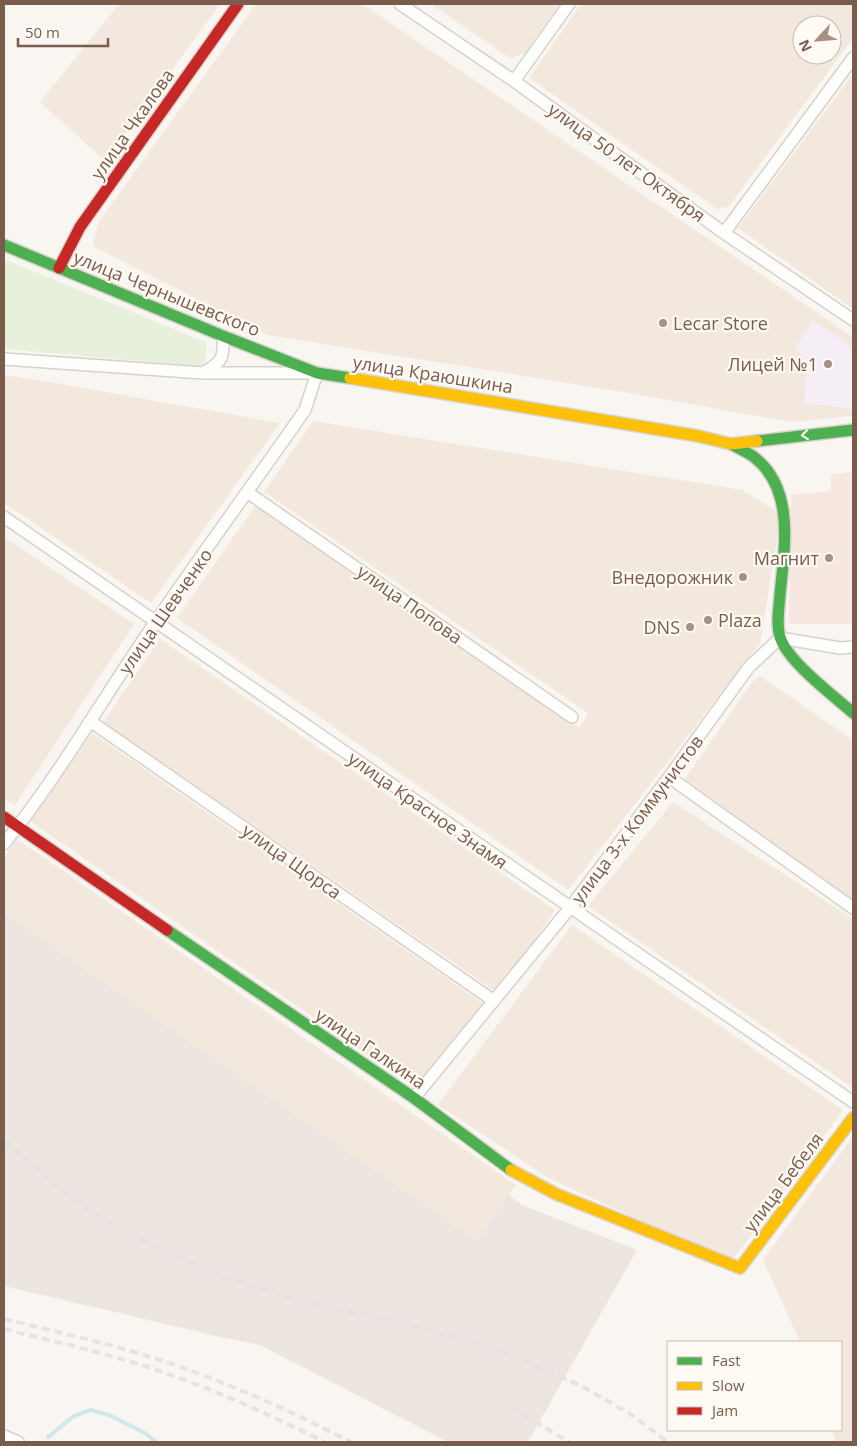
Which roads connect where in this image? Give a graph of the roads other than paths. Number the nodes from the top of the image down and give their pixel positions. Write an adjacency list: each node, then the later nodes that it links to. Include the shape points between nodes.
1 (238, 4): 8 (street, улица Чкалова, via 80,227)
2 (400, 4): 5 (street, улица 50 лет Октября)
3 (569, 4): 5 (street)
4 (853, 58): 6 (street)
5 (514, 81): 6 (street, улица 50 лет Октября)
6 (724, 232): 9 (street, улица 50 лет Октября)
7 (4, 245): 8 (street, улица Чернышевского)
8 (59, 268): 10 (street, улица Чернышевского)
9 (853, 320)
10 (223, 336): 12 (street, via 224,353 220,361); 13 (street, улица Чернышевского)
11 (4, 359): 12 (street, улица Краюшкина)
12 (203, 373): 13 (street, улица Краюшкина)
13 (317, 373): 15 (street, улица Краюшкина); 16 (street, улица Шевченко, via 305,410)
14 (853, 430): 15 (street, улица Краюшкина, one-way to 15)
15 (732, 444): 19 (street, via 762,462 776,481 783,501 785,530)
16 (247, 492): 18 (street, улица Шевченко); 22 (street, улица Попова)
17 (4, 517): 18 (street, улица Красное Знамя)
18 (156, 621): 23 (street, улица Шевченко); 28 (street, улица Красное Знамя)
19 (780, 638): 20 (street, via 840,648); 21 (street, via 800,665); 24 (street, улица 3-х Коммунистов, via 749,667)
20 (853, 647)
21 (853, 713)
22 (572, 716)
23 (90, 721): 26 (street, улица Шевченко); 30 (street, улица Щорса)
24 (669, 777): 28 (street, улица 3-х Коммунистов); 29 (street)
25 (4, 817): 26 (street, улица Галкина)
26 (18, 826): 27 (street, улица Шевченко); 31 (street, улица Галкина)
27 (4, 844)
28 (569, 908): 30 (street, улица 3-х Коммунистов); 32 (street, улица Красное Знамя)
29 (853, 908)
30 (494, 1001): 31 (street, улица 3-х Коммунистов)
31 (414, 1098): 34 (street, улица Галкина, via 508,1168 556,1194)
32 (853, 1102)
33 (853, 1118): 34 (street, улица Бебеля)
34 (740, 1268)
35 (4, 1436): 36 (street)
36 (18, 1442)

